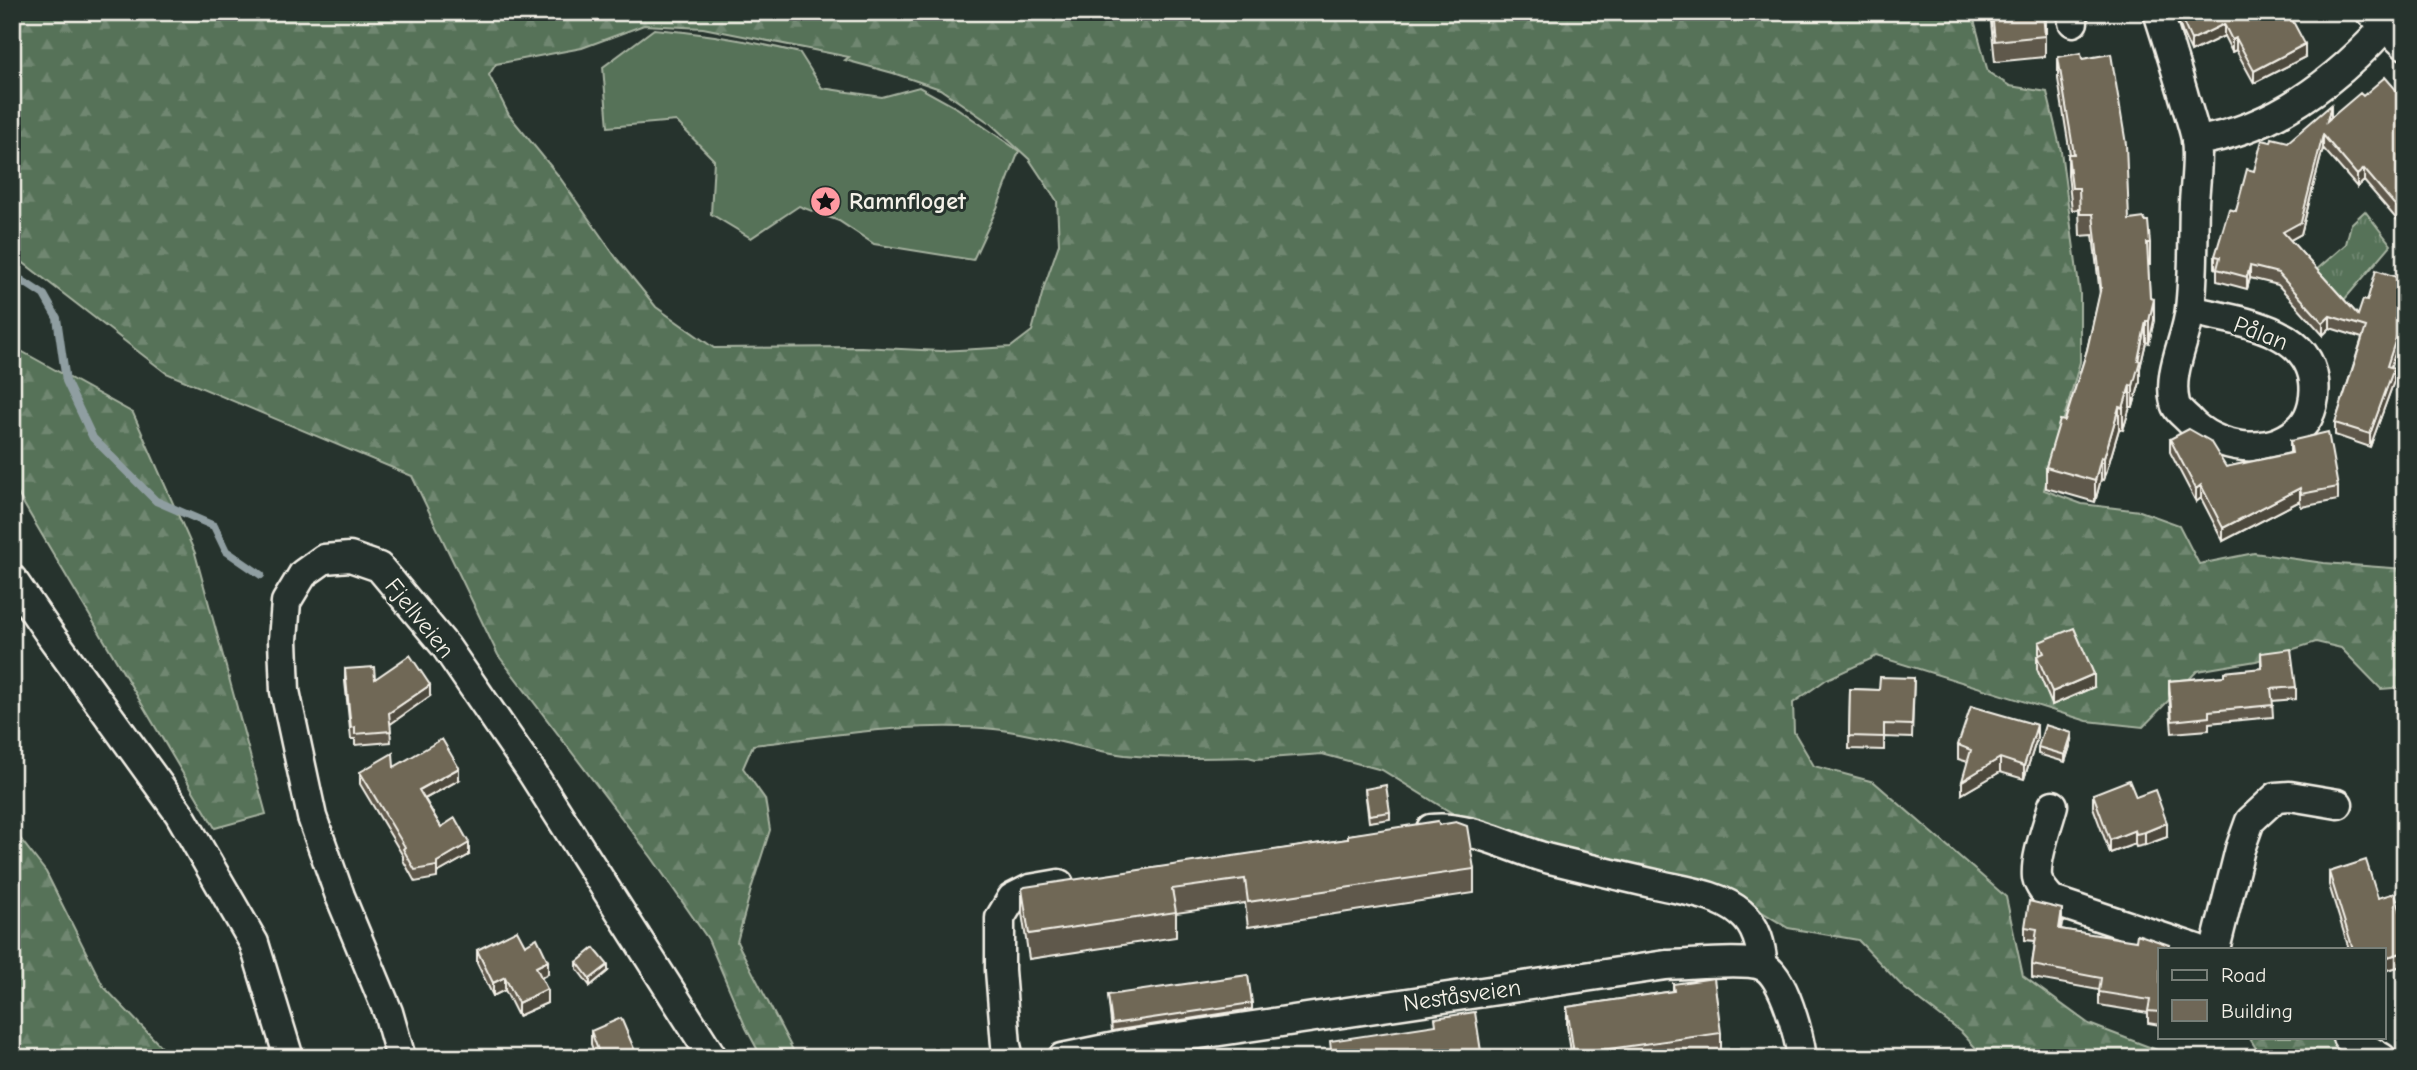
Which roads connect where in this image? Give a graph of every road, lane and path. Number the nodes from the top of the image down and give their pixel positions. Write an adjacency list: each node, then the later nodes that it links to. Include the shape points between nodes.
1 (2158, 12): 3 (street, Pålan)
2 (2386, 29): 3 (street, via 2292,107 2222,137)
3 (2196, 141): 4 (street, Pålan)
4 (2190, 310): 4 (street, Pålan, via 2264,329 2303,351 2313,369 2315,391 2303,425 2271,444 2250,447 2213,438 2192,424 2175,405 2173,381)
5 (12, 579): 14 (street, via 186,825 254,943)
6 (2338, 804): 11 (street, via 2276,797 2249,821)
7 (2053, 805): 10 (street, via 2037,877 2043,891 2053,901)
8 (1402, 834): 12 (street, via 1443,828 1462,831 1547,858 1714,899 1741,912 1751,923)
9 (1085, 881): 17 (street, via 1030,889 1012,898 1000,918)
10 (2194, 948)
11 (2215, 948)
12 (1763, 966): 18 (street, Neståsveien, via 1666,965); 19 (street, via 1776,979 1788,1006)
13 (2349, 1038): 20 (street)
14 (289, 1058)
15 (401, 1058): 16 (street, Fjellveien, via 312,817 285,691 286,602 303,574 324,559 350,557 379,567 446,647 531,771)
16 (713, 1058)
17 (1009, 1058)
18 (1062, 1058)
19 (1802, 1058)
20 (2382, 1058)

